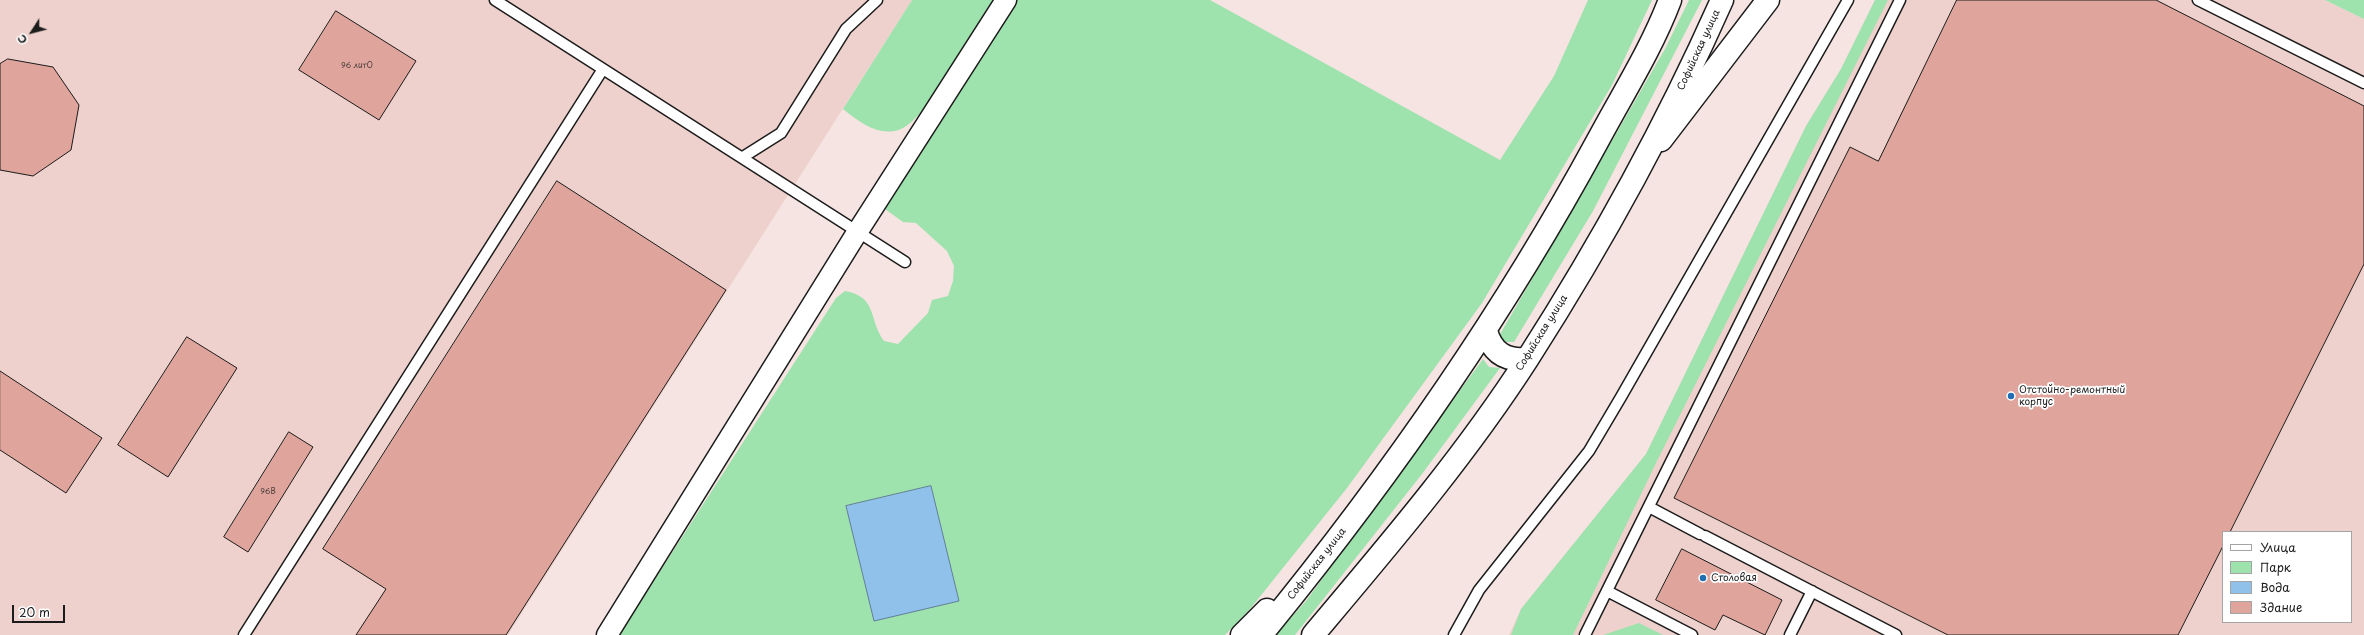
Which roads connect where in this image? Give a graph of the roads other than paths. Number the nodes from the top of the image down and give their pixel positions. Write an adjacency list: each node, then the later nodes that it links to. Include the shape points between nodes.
1 (495, 0): 10 (lane)
2 (877, 0): 12 (lane, via 846,29 780,133)
3 (1006, 0): 14 (street)
4 (1670, 0): 16 (main road, Софийская улица, via 1634,77)
5 (1722, 0): 13 (main road, Софийская улица)
6 (1768, 0): 13 (main road)
7 (1848, 0): 27 (lane, via 1589,451 1479,590)
8 (1900, 0): 18 (lane)
9 (2198, 0): 11 (lane)
10 (603, 69): 12 (lane); 22 (lane)
11 (2364, 83)
12 (744, 157): 14 (lane)
13 (1646, 158): 17 (main road, Софийская улица)
14 (858, 231): 15 (lane); 23 (street)
15 (905, 262)
16 (1486, 331): 17 (main road, via 1489,342 1500,354 1516,360); 19 (main road, Софийская улица, via 1379,483)
17 (1527, 359): 26 (main road, Софийская улица, via 1415,514)
18 (1649, 507): 20 (lane); 21 (lane)
19 (1311, 573): 24 (main road, via 1262,613); 25 (main road, Софийская улица)
20 (1607, 591): 28 (lane); 29 (lane)
21 (1812, 591): 30 (lane); 31 (lane)
22 (244, 635)
23 (607, 635)
24 (1242, 635)
25 (1261, 635)
26 (1313, 635)
27 (1454, 635)
28 (1585, 635)
29 (1692, 635)
30 (1790, 635)
31 (1896, 635)

